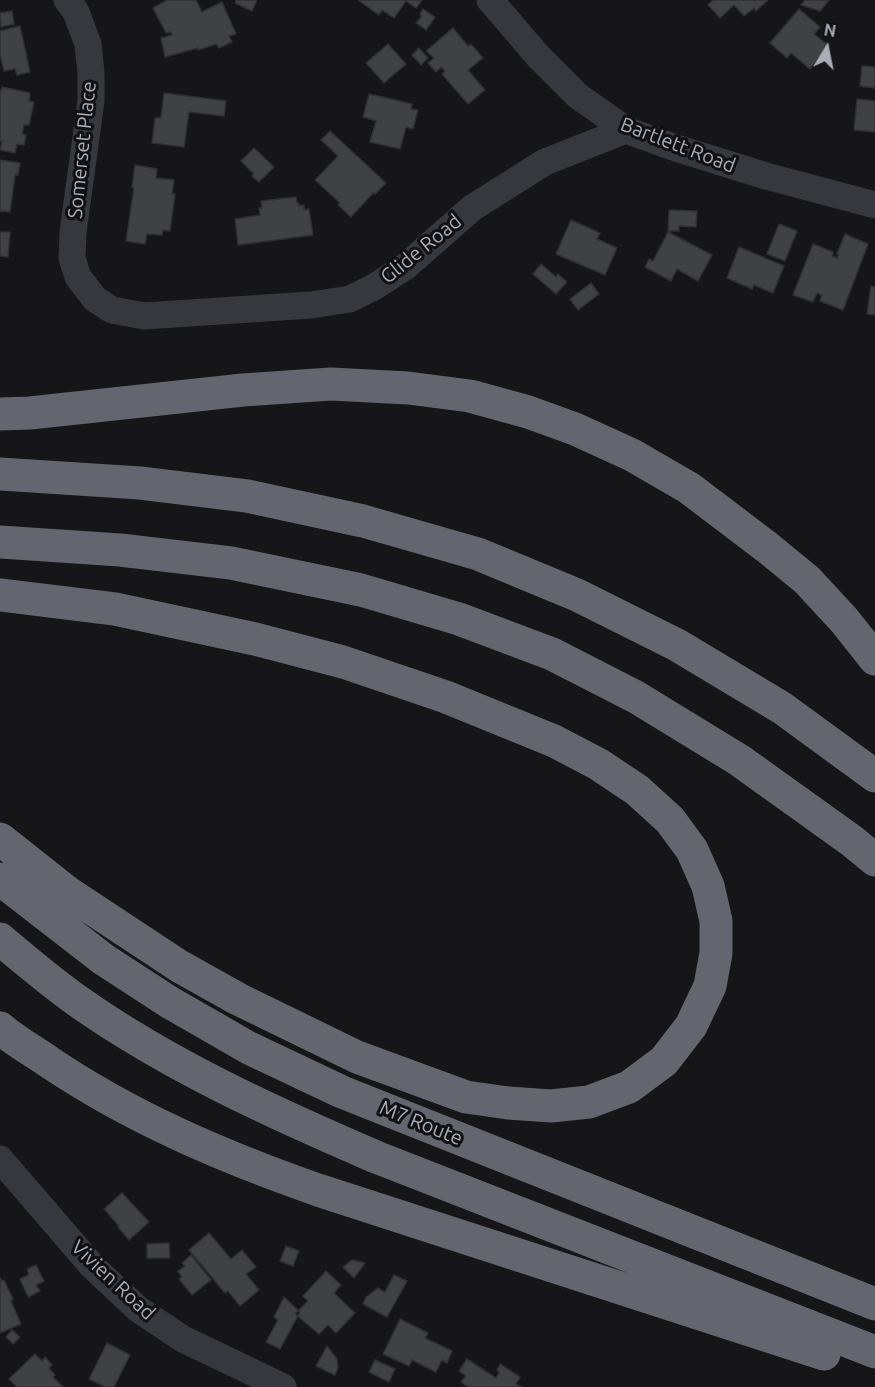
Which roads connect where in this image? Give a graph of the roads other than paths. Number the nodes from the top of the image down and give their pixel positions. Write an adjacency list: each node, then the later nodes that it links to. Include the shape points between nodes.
1 (67, 0): 5 (street, Somerset Place, via 88,44 91,72 72,258 78,277)
2 (490, 0): 3 (street, Bartlett Road, via 578,96)
3 (626, 130): 4 (street, Bartlett Road, via 766,176); 5 (street, Glide Road, via 545,162 472,208 405,267 350,299 144,316 112,310)
4 (875, 205)
5 (95, 299)
6 (0, 414): 10 (highway, via 331,384 470,396 528,412 632,455 689,488 807,580)
7 (0, 474): 11 (highway, via 140,483 247,496 363,521 478,554 577,595 677,645 782,708)
8 (0, 542): 13 (highway, via 231,563 361,590 459,619 552,654 636,697 739,760)
9 (0, 595): 12 (highway, via 115,609 343,662 446,697 554,741 598,764 645,797 670,820 692,850 708,886 716,921 710,986 691,1026 664,1061 628,1087 589,1102 551,1106 466,1096 357,1057 228,994 67,892)
10 (875, 659)
11 (875, 776)
12 (0, 839)
13 (875, 860)
14 (0, 879): 18 (highway, M7 Route, via 103,959 249,1048 342,1092)
15 (0, 939): 19 (highway, via 79,1002 148,1046 296,1122)
16 (0, 1028): 20 (highway, via 72,1077 140,1116 259,1169)
17 (0, 1159): 21 (street, Vivien Road, via 93,1267 138,1309 183,1339)
18 (875, 1304)
19 (875, 1352)
20 (875, 1369)
21 (283, 1387)

